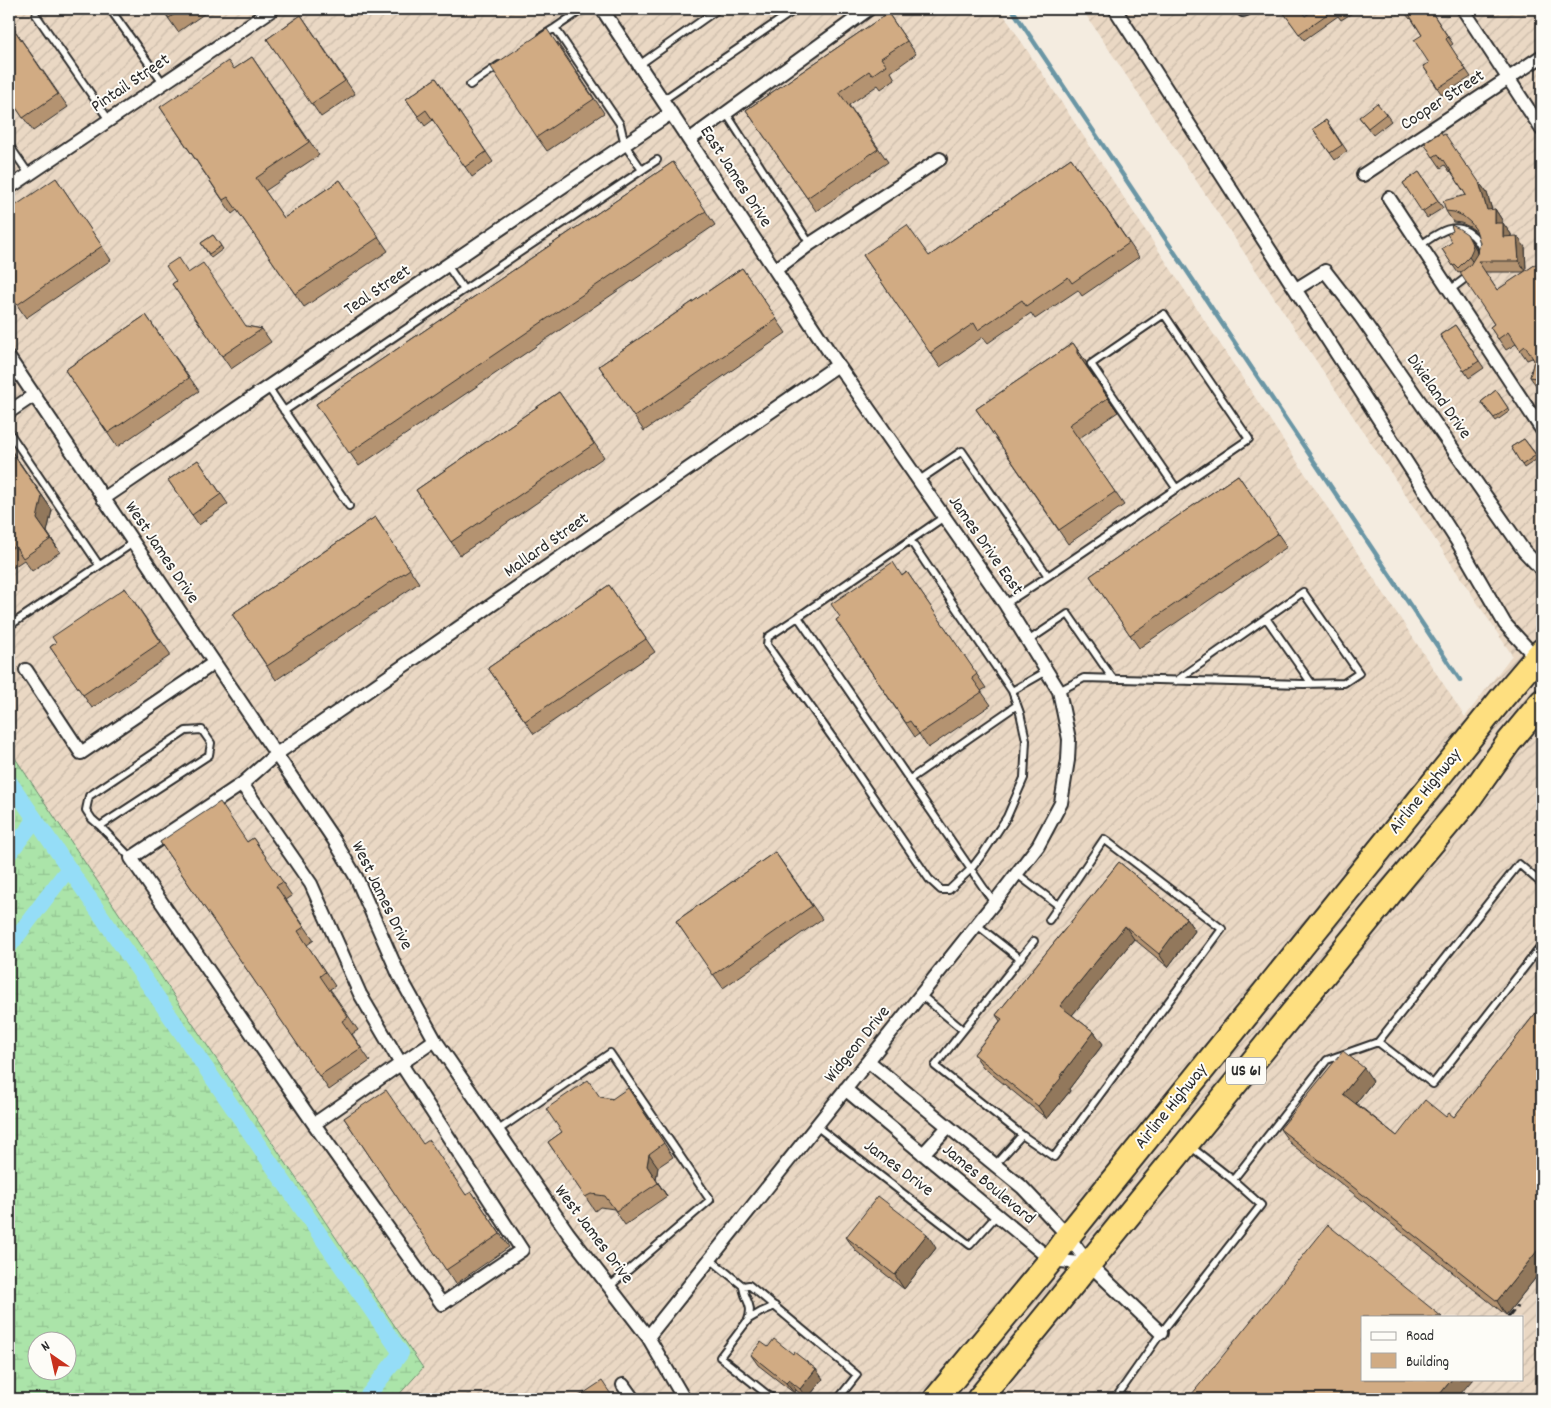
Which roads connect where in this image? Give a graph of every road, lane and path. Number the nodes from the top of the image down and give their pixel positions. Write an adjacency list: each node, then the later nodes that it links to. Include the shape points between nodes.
1 (110, 9): 17 (lane)
2 (273, 9): 17 (street, Pintail Street)
3 (583, 9): 11 (lane)
4 (602, 9): 15 (street, East James Drive)
5 (718, 9): 15 (lane)
6 (796, 9): 19 (lane)
7 (869, 9): 21 (street)
8 (1115, 9): 41 (street)
9 (1463, 9): 16 (street)
10 (36, 15): 22 (lane)
11 (555, 28): 12 (lane); 26 (lane, via 620,124)
12 (540, 38)
13 (1542, 56): 16 (street, Cooper Street)
14 (509, 59): 18 (lane)
15 (639, 64): 19 (street, East James Drive)
16 (1509, 79): 23 (street); 31 (street, Cooper Street)
17 (164, 83): 22 (street, Pintail Street)
18 (470, 85)
19 (663, 100): 20 (street, East James Drive)
20 (671, 113): 24 (street, East James Drive); 26 (street, Teal Street)
21 (726, 113): 24 (street); 34 (lane)
22 (109, 120): 30 (street, Pintail Street)
23 (1542, 130)
24 (689, 140): 39 (street, East James Drive)
25 (9, 145): 30 (lane)
26 (624, 145): 29 (lane); 37 (street, Teal Street)
27 (940, 159): 34 (street)
28 (657, 160): 29 (lane)
29 (642, 170): 40 (lane)
30 (29, 174): 32 (street, Pintail Street)
31 (1363, 175)
32 (9, 188)
33 (1389, 198): 35 (street)
34 (810, 244): 39 (street)
35 (1420, 245): 36 (lane, via 1448,228 1461,228 1477,239); 42 (street)
36 (1483, 258)
37 (447, 265): 40 (lane); 45 (street, Teal Street)
38 (1479, 266): 42 (lane)
39 (775, 270): 44 (street, East James Drive)
40 (464, 290): 47 (lane)
41 (1296, 290): 59 (street, Dixieland Drive, via 1325,271 1524,551); 66 (street, via 1457,541 1505,624)
42 (1450, 290): 49 (street)
43 (9, 358): 46 (street, West James Drive)
44 (838, 365): 51 (street, James Drive East); 77 (street, Mallard Street)
45 (268, 387): 47 (lane); 53 (street, Teal Street)
46 (34, 395): 48 (street); 53 (street, West James Drive)
47 (284, 411): 54 (lane)
48 (9, 412)
49 (1542, 430)
50 (9, 432): 58 (lane)
51 (918, 481): 55 (street, James Drive East); 60 (lane, via 962,451)
52 (1176, 488): 52 (lane, via 1249,439 1164,314 1091,364); 60 (lane)
53 (104, 499): 57 (street, West James Drive)
54 (350, 506)
55 (944, 517): 56 (lane); 61 (street, James Drive East)
56 (910, 540): 62 (lane); 74 (lane)
57 (133, 543): 58 (lane); 67 (street, West James Drive)
58 (99, 565): 64 (lane)
59 (1542, 570)
60 (1048, 576): 61 (lane)
61 (1005, 604): 65 (street, James Drive East)
62 (798, 617): 79 (lane); 83 (lane, via 768,637 767,645 929,880 941,890 949,890)
63 (1266, 618): 71 (lane); 72 (lane); 72 (lane, via 1303,592 1359,673 1344,683)
64 (9, 626)
65 (1028, 641): 69 (street, James Drive East); 70 (lane, via 1068,614)
66 (1540, 658): 110 (highway, Airline Highway / US 61, via 1502,698)
67 (214, 663): 68 (street, via 81,753); 77 (street, West James Drive)
68 (26, 670)
69 (1047, 671): 73 (street, James Drive East); 74 (lane)
70 (1113, 679): 71 (lane); 73 (lane, via 1084,678)
71 (1176, 681): 72 (lane)
72 (1312, 684)
73 (1059, 691): 78 (street, James Drive East, via 1069,739)
74 (1012, 692): 76 (lane)
75 (1542, 702): 105 (highway, Airline Highway / US 61, via 1467,801)
76 (1017, 705): 79 (lane); 83 (lane, via 1026,740 1024,778 1007,817)
77 (276, 755): 80 (street, Mallard Street); 95 (street, West James Drive, via 356,877 399,975)
78 (1068, 760): 84 (street, Widgeon Drive, via 1061,802 1038,846)
79 (910, 780): 83 (lane)
80 (242, 784): 82 (street, Mallard Street); 98 (street, via 311,884 360,994)
81 (100, 826): 81 (lane, via 209,755 211,743 202,730 186,731 89,796 86,810); 82 (lane)
82 (131, 858): 100 (street)
83 (971, 869): 86 (lane)
84 (1017, 874): 86 (street, Widgeon Drive); 87 (lane)
85 (1542, 884): 96 (lane, via 1519,864)
86 (994, 903): 89 (street, Widgeon Drive)
87 (1058, 906): 88 (lane); 104 (lane, via 1104,839 1222,928 1054,1157)
88 (1049, 920)
89 (977, 925): 92 (lane); 93 (street, Widgeon Drive)
90 (1034, 941): 92 (lane)
91 (1542, 946): 96 (lane, via 1433,1084)
92 (1020, 959): 94 (lane)
93 (921, 995): 94 (lane); 97 (street, Widgeon Drive)
94 (963, 1030): 104 (lane, via 934,1066)
95 (435, 1040): 98 (street); 103 (street, West James Drive)
96 (1378, 1042): 108 (lane, via 1327,1060)
97 (868, 1061): 99 (street, Widgeon Drive); 102 (street)
98 (401, 1064): 100 (street); 100 (street, via 522,1250 442,1304)
99 (845, 1089): 101 (street, Widgeon Drive); 106 (street, James Boulevard)
100 (314, 1124)
101 (816, 1126): 109 (lane, James Drive, via 970,1245); 111 (street, Widgeon Drive)
102 (948, 1127): 106 (street); 107 (street)
103 (497, 1131): 115 (street, West James Drive); 115 (lane, via 610,1053 710,1200)
104 (1022, 1135): 107 (lane)
105 (1187, 1144): 108 (lane); 113 (highway, Airline Highway / US 61)
106 (923, 1154): 109 (street, James Boulevard)
107 (995, 1165): 110 (street, via 1022,1187)
108 (1233, 1180): 118 (lane, via 1261,1205)
109 (997, 1215): 112 (street, James Boulevard)
110 (1068, 1236): 112 (highway, Airline Highway / US 61); 113 (street)
111 (710, 1259): 114 (lane); 119 (street, Widgeon Drive)
112 (1051, 1260): 113 (street); 125 (highway, Airline Highway / US 61)
113 (1089, 1264): 118 (street); 126 (highway, Airline Highway / US 61)
114 (743, 1286): 116 (lane, via 749,1285); 117 (lane, via 751,1309)
115 (609, 1287): 119 (street, West James Drive)
116 (774, 1306): 117 (lane); 124 (lane, via 857,1375)
117 (748, 1320): 123 (lane, via 720,1357)
118 (1161, 1333): 127 (lane)
119 (648, 1337): 122 (street, West James Drive)
120 (623, 1386): 121 (street)
121 (633, 1399)
122 (684, 1399)
123 (773, 1399)
124 (838, 1399)
125 (936, 1399)
126 (980, 1399)
127 (1115, 1399)

